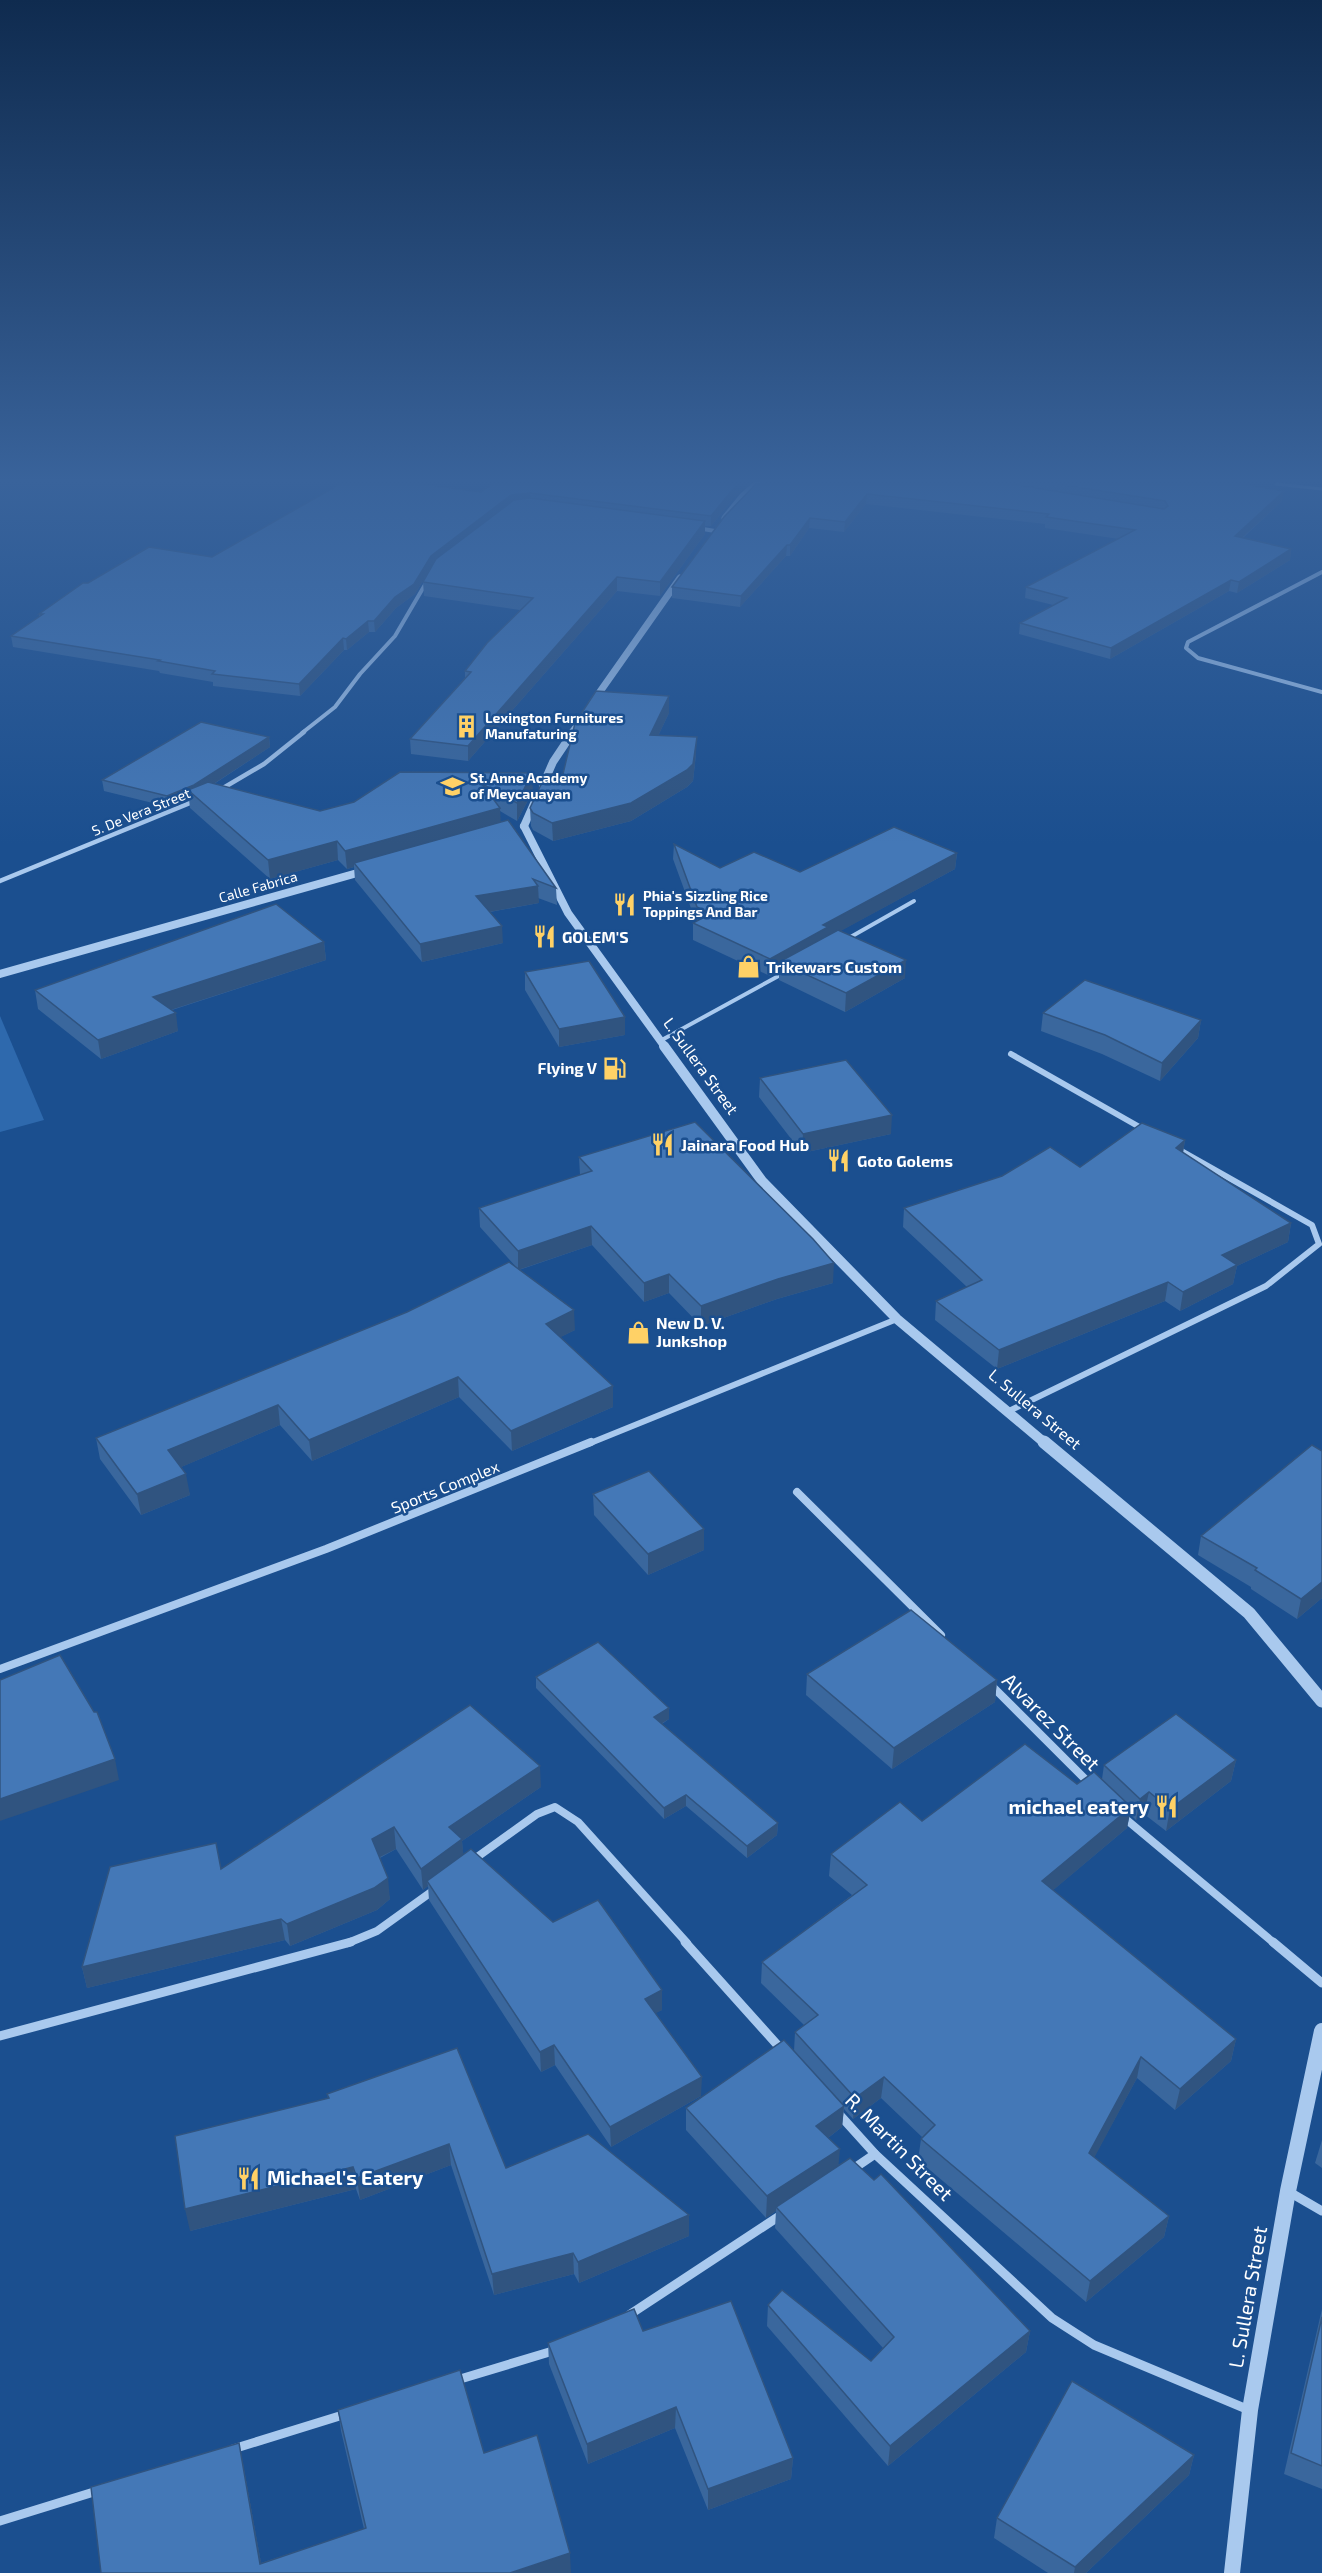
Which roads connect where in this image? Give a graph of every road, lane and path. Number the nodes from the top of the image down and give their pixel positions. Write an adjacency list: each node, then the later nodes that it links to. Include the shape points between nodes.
1 (413, 604): 5 (street, S. De Vera Street, via 394,636 335,707 264,764)
2 (660, 604): 7 (street, via 553,762)
3 (1261, 604): 4 (street, via 1188,642 1186,648 1198,658)
4 (1322, 692)
5 (208, 796)
6 (197, 801): 10 (street, S. De Vera Street)
7 (524, 826): 8 (street); 15 (street, L. Sullera Street, via 568,914)
8 (513, 829)
9 (375, 867): 14 (street, Calle Fabrica)
10 (0, 881)
11 (914, 901): 12 (lane)
12 (843, 940)
13 (792, 968): 15 (lane)
14 (0, 974)
15 (660, 1041): 19 (street, L. Sullera Street, via 762,1181)
16 (1011, 1054): 17 (street)
17 (1146, 1131)
18 (1167, 1143): 20 (street, via 1312,1225 1319,1244 1266,1286)
19 (897, 1320): 20 (street, L. Sullera Street); 23 (street, Sports Complex, via 326,1549)
20 (1009, 1411): 25 (street, L. Sullera Street, via 1249,1612)
21 (797, 1492): 22 (street)
22 (947, 1642)
23 (0, 1669)
24 (981, 1675): 26 (street, Alvarez Street)
25 (1322, 1701)
26 (1098, 1792)
27 (1115, 1809): 30 (street)
28 (462, 1869): 33 (street, via 537,1814 555,1807 578,1822)
29 (443, 1883): 32 (street, via 377,1931 344,1945)
30 (1322, 1983)
31 (1322, 2031): 37 (street, L. Sullera Street)
32 (0, 2036)
33 (789, 2058)
34 (828, 2102): 35 (street, R. Martin Street)
35 (875, 2154): 36 (street); 43 (street, R. Martin Street, via 1052,2318 1094,2345)
36 (845, 2174)
37 (1288, 2191): 39 (street); 43 (street, L. Sullera Street)
38 (795, 2206): 40 (street)
39 (1322, 2211)
40 (625, 2318)
41 (572, 2345): 42 (street)
42 (446, 2384)
43 (1250, 2410): 48 (street, L. Sullera Street)
44 (354, 2412): 45 (street)
45 (217, 2454)
46 (103, 2490): 47 (street)
47 (0, 2521)
48 (1232, 2573)

